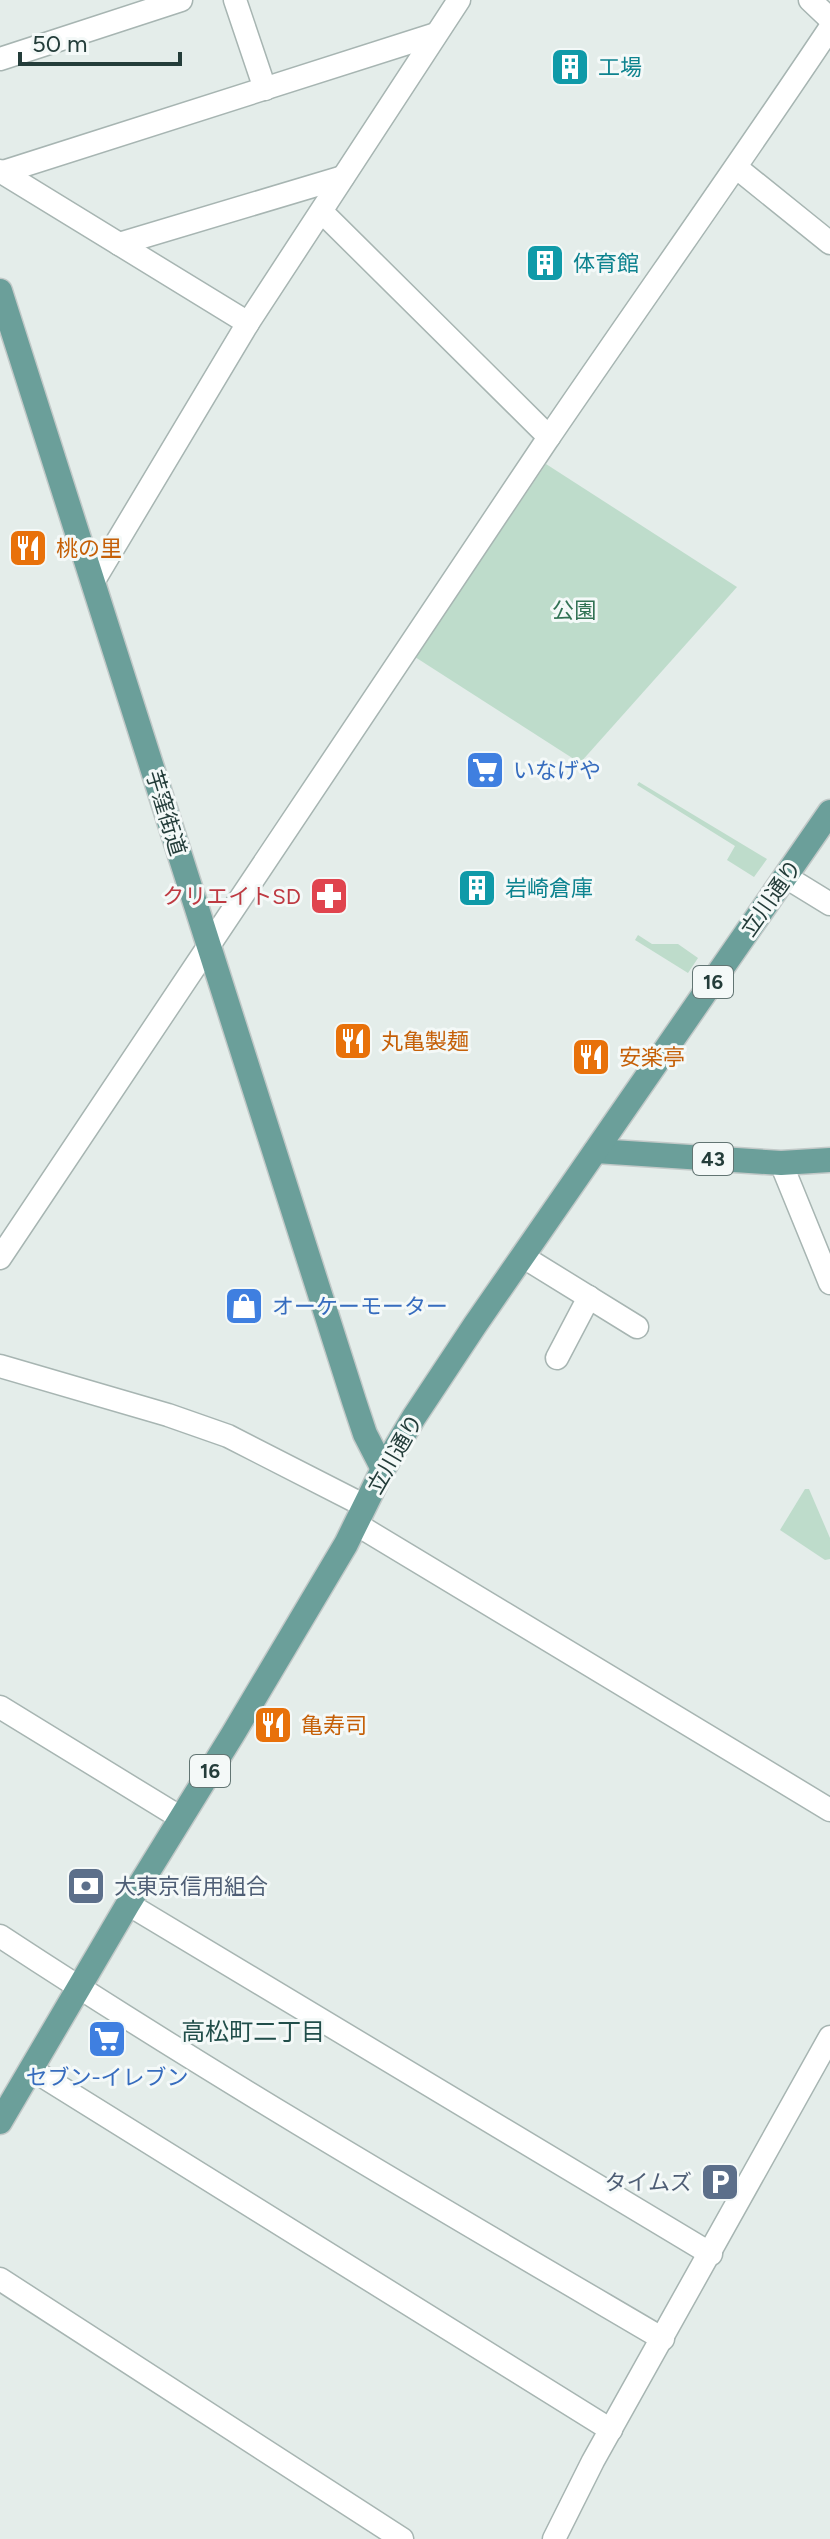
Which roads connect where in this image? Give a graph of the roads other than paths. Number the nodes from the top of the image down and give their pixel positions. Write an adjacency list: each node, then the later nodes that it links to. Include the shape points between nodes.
1 (181, 0): 8 (street)
2 (235, 0): 9 (street)
3 (459, 0): 7 (street)
4 (810, 0): 5 (street)
5 (830, 19)
6 (830, 28): 10 (street)
7 (436, 34): 9 (street); 12 (street)
8 (0, 59)
9 (265, 89): 11 (street)
10 (737, 168): 14 (street); 19 (street)
11 (2, 171): 15 (street)
12 (343, 177): 13 (street); 15 (street)
13 (322, 212): 17 (street); 19 (street)
14 (830, 243)
15 (119, 244): 17 (street)
16 (0, 291): 18 (main road, 芋窪街道)
17 (248, 323): 20 (street)
18 (5, 330): 20 (main road, 芋窪街道)
19 (549, 437): 24 (street)
20 (93, 582): 24 (main road, 芋窪街道)
21 (830, 812): 22 (main road, 立川通り / 16)
22 (786, 877): 23 (street); 25 (main road, 立川通り / 16)
23 (830, 904)
24 (209, 947): 29 (street); 35 (main road, 芋窪街道, via 362,1423)
25 (596, 1151): 27 (main road, 43); 28 (main road, 立川通り / 16)
26 (830, 1160): 27 (main road, 43)
27 (781, 1163): 30 (street)
28 (522, 1256): 31 (street); 35 (main road, 立川通り / 16)
29 (0, 1258)
30 (830, 1283)
31 (589, 1297): 32 (street); 33 (street)
32 (637, 1327)
33 (557, 1358)
34 (0, 1366): 36 (street, via 228,1436)
35 (383, 1469): 36 (main road, 立川通り / 16)
36 (361, 1515): 38 (street); 39 (main road, 立川通り / 16)
37 (0, 1707): 39 (street)
38 (830, 1810)
39 (181, 1818): 40 (main road, 立川通り / 16)
40 (128, 1904): 42 (main road, 立川通り / 16); 46 (street)
41 (0, 1936): 42 (street)
42 (79, 1988): 44 (main road, 立川通り / 16); 48 (street)
43 (830, 2037): 46 (street)
44 (31, 2069): 45 (main road, 立川通り / 16); 49 (street)
45 (0, 2122)
46 (711, 2254): 48 (street)
47 (0, 2279): 50 (street)
48 (663, 2339): 49 (street)
49 (611, 2430): 51 (street)
50 (402, 2539)
51 (554, 2539)

